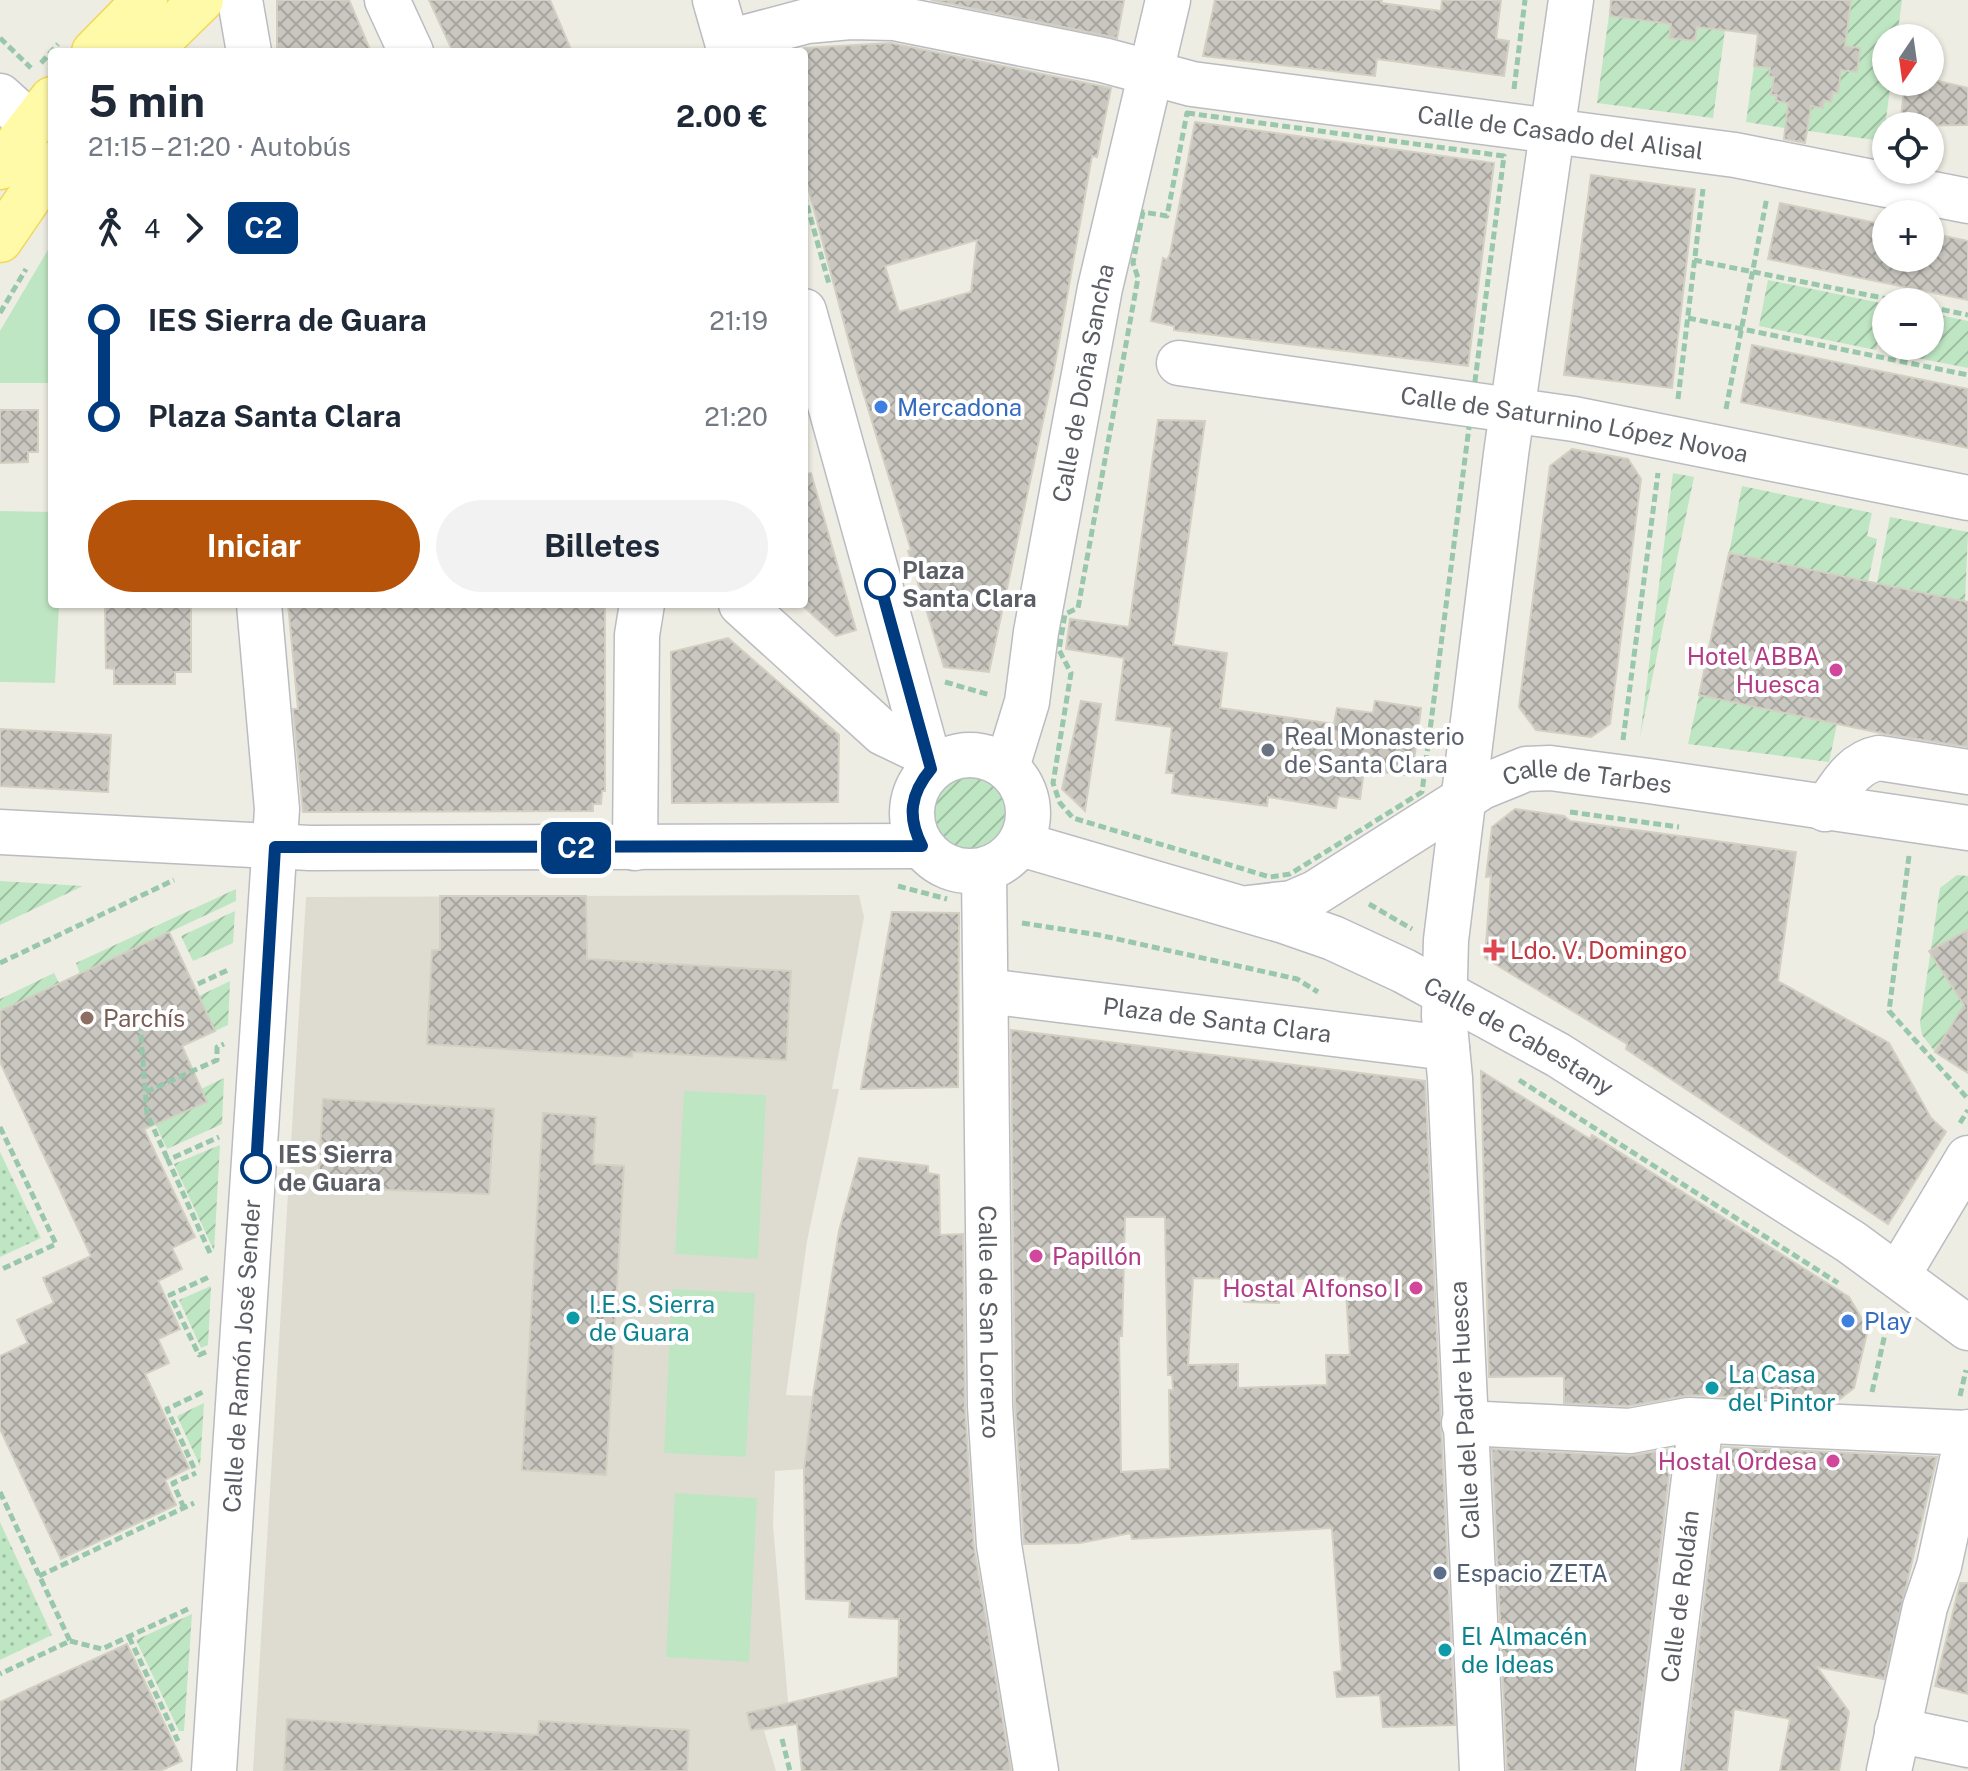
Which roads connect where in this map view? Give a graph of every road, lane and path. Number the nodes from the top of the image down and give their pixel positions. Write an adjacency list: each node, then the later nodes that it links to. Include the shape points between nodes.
1 (145, 0): 10 (main road)
2 (201, 0): 11 (main road)
3 (240, 0): 12 (street)
4 (387, 0): 13 (street)
5 (715, 0): 9 (street)
6 (1168, 0): 14 (street, Calle de Doña Sancha)
7 (1571, 0): 16 (street, Calle del Padre Huesca)
8 (0, 38): 15 (path)
9 (729, 47): 14 (street, Calle de Casado del Alisal, via 807,21 894,18)
10 (98, 48)
11 (152, 48)
12 (248, 48)
13 (409, 48)
14 (1151, 73): 16 (street, Calle de Casado del Alisal, via 1192,84); 48 (street, Calle de Doña Sancha, via 1100,288 1027,702)
15 (29, 98): 17 (main road)
16 (1554, 131): 21 (street, Calle de Casado del Alisal, via 1735,155); 37 (street, Calle del Padre Huesca)
17 (0, 167)
18 (48, 170): 22 (main road)
19 (1716, 185): 23 (path, via 1703,183)
20 (1755, 190): 24 (path, via 1768,192)
21 (1968, 201)
22 (0, 240)
23 (1694, 260): 24 (path); 28 (path)
24 (1753, 272): 25 (path); 30 (path)
25 (1872, 296)
26 (1944, 310): 27 (path)
27 (1968, 315)
28 (1688, 318): 30 (path); 34 (path)
29 (808, 325): 47 (street)
30 (1742, 328): 32 (path); 38 (path)
31 (1179, 363): 37 (street, Calle de Saturnino López Novoa)
32 (1968, 375)
33 (1666, 396): 34 (path)
34 (1678, 399): 35 (path)
35 (1690, 401)
36 (1714, 406): 38 (path)
37 (1494, 407): 37 (path, via 1504,156 1187,113 1167,216 1143,212 1133,263 1138,278 1078,608 1065,614 1059,650 1071,673 1053,773 1066,811 1073,818 1270,877 1290,874 1422,792); 41 (street, Calle de Saturnino López Novoa); 45 (street, Calle del Padre Huesca)
38 (1726, 409): 39 (path)
39 (1742, 412)
40 (1659, 464): 46 (path)
41 (1968, 498)
42 (259, 608): 60 (street, Calle de Ramón José Sender, via 277,809)
43 (641, 608): 61 (street)
44 (745, 608): 47 (street, via 883,733)
45 (1471, 727): 49 (street, via 1494,755); 51 (street, Calle del Padre Huesca)
46 (1622, 746)
47 (929, 761): 48 (street, via 982,756); 59 (street, via 913,797 914,831)
48 (1007, 767): 58 (street, via 1019,780 1029,811)
49 (1526, 769): 51 (street, Calle de Tarbes, via 1494,779); 52 (street, Calle de Tarbes, via 1649,781)
50 (1968, 772): 52 (street, via 1867,760)
51 (1464, 799): 57 (street, Calle del Padre Huesca)
52 (1825, 809): 54 (street, Calle de Tarbes)
53 (1560, 810): 55 (path)
54 (1968, 828)
55 (1693, 829)
56 (0, 832): 60 (street)
57 (1443, 835): 68 (street, via 1292,903); 75 (street, Calle del Padre Huesca)
58 (1021, 844): 65 (street); 68 (street, Calle de Cabestany)
59 (922, 846): 61 (street); 65 (street, via 949,868)
60 (275, 847): 61 (street); 111 (street, Calle de Ramón José Sender)
61 (635, 848)
62 (1894, 854): 63 (path)
63 (1909, 856): 64 (path); 83 (path, via 1889,1011)
64 (1924, 858)
65 (984, 870): 74 (street, Calle de San Lorenzo)
66 (174, 880): 71 (path)
67 (1361, 899): 70 (path)
68 (1242, 908): 75 (street, Calle de Cabestany, via 1333,938)
69 (1016, 923): 76 (path, via 1099,935 1297,979 1315,992)
70 (1426, 936)
71 (0, 963)
72 (236, 966): 73 (path)
73 (198, 984)
74 (987, 991): 80 (street, Plaza de Santa Clara); 113 (street, Calle de San Lorenzo, via 990,1406 999,1545)
75 (1444, 991): 78 (street, Calle de Cabestany); 80 (street, Calle del Padre Huesca)
76 (1330, 994)
77 (139, 1011): 82 (path)
78 (1502, 1021): 80 (street); 93 (street, Calle de Cabestany)
79 (232, 1040): 82 (path, via 217,1047 217,1060)
80 (1447, 1048): 99 (street, Calle del Padre Huesca)
81 (1515, 1077): 92 (path)
82 (146, 1092): 88 (path, via 147,1114)
83 (1968, 1099)
84 (1968, 1110): 87 (path)
85 (0, 1127): 90 (path, via 56,1244)
86 (226, 1134): 88 (path)
87 (1960, 1147): 93 (street)
88 (168, 1160): 89 (path)
89 (202, 1235)
90 (0, 1270)
91 (207, 1278): 95 (path, via 170,1295 199,1355)
92 (1843, 1286)
93 (1894, 1296): 94 (street, Calle de Cabestany); 97 (path)
94 (1968, 1328)
95 (212, 1349)
96 (209, 1389): 102 (path, via 167,1409 197,1473 173,1483 184,1508)
97 (1868, 1406)
98 (1701, 1421): 99 (street, via 1630,1431); 100 (street); 115 (street, Calle de Roldán)
99 (1464, 1423): 114 (street, Calle del Padre Huesca)
100 (1968, 1432): 110 (street)
101 (0, 1492): 102 (path)
102 (39, 1576): 105 (path)
103 (196, 1606): 104 (path)
104 (129, 1637): 105 (path, via 102,1649); 107 (path)
105 (70, 1641): 106 (path)
106 (0, 1674)
107 (173, 1731)
108 (782, 1739): 112 (path)
109 (1968, 1745): 110 (street)
110 (1893, 1751)
111 (214, 1771)
112 (790, 1771)
113 (1036, 1771)
114 (1482, 1771)
115 (1658, 1771)

